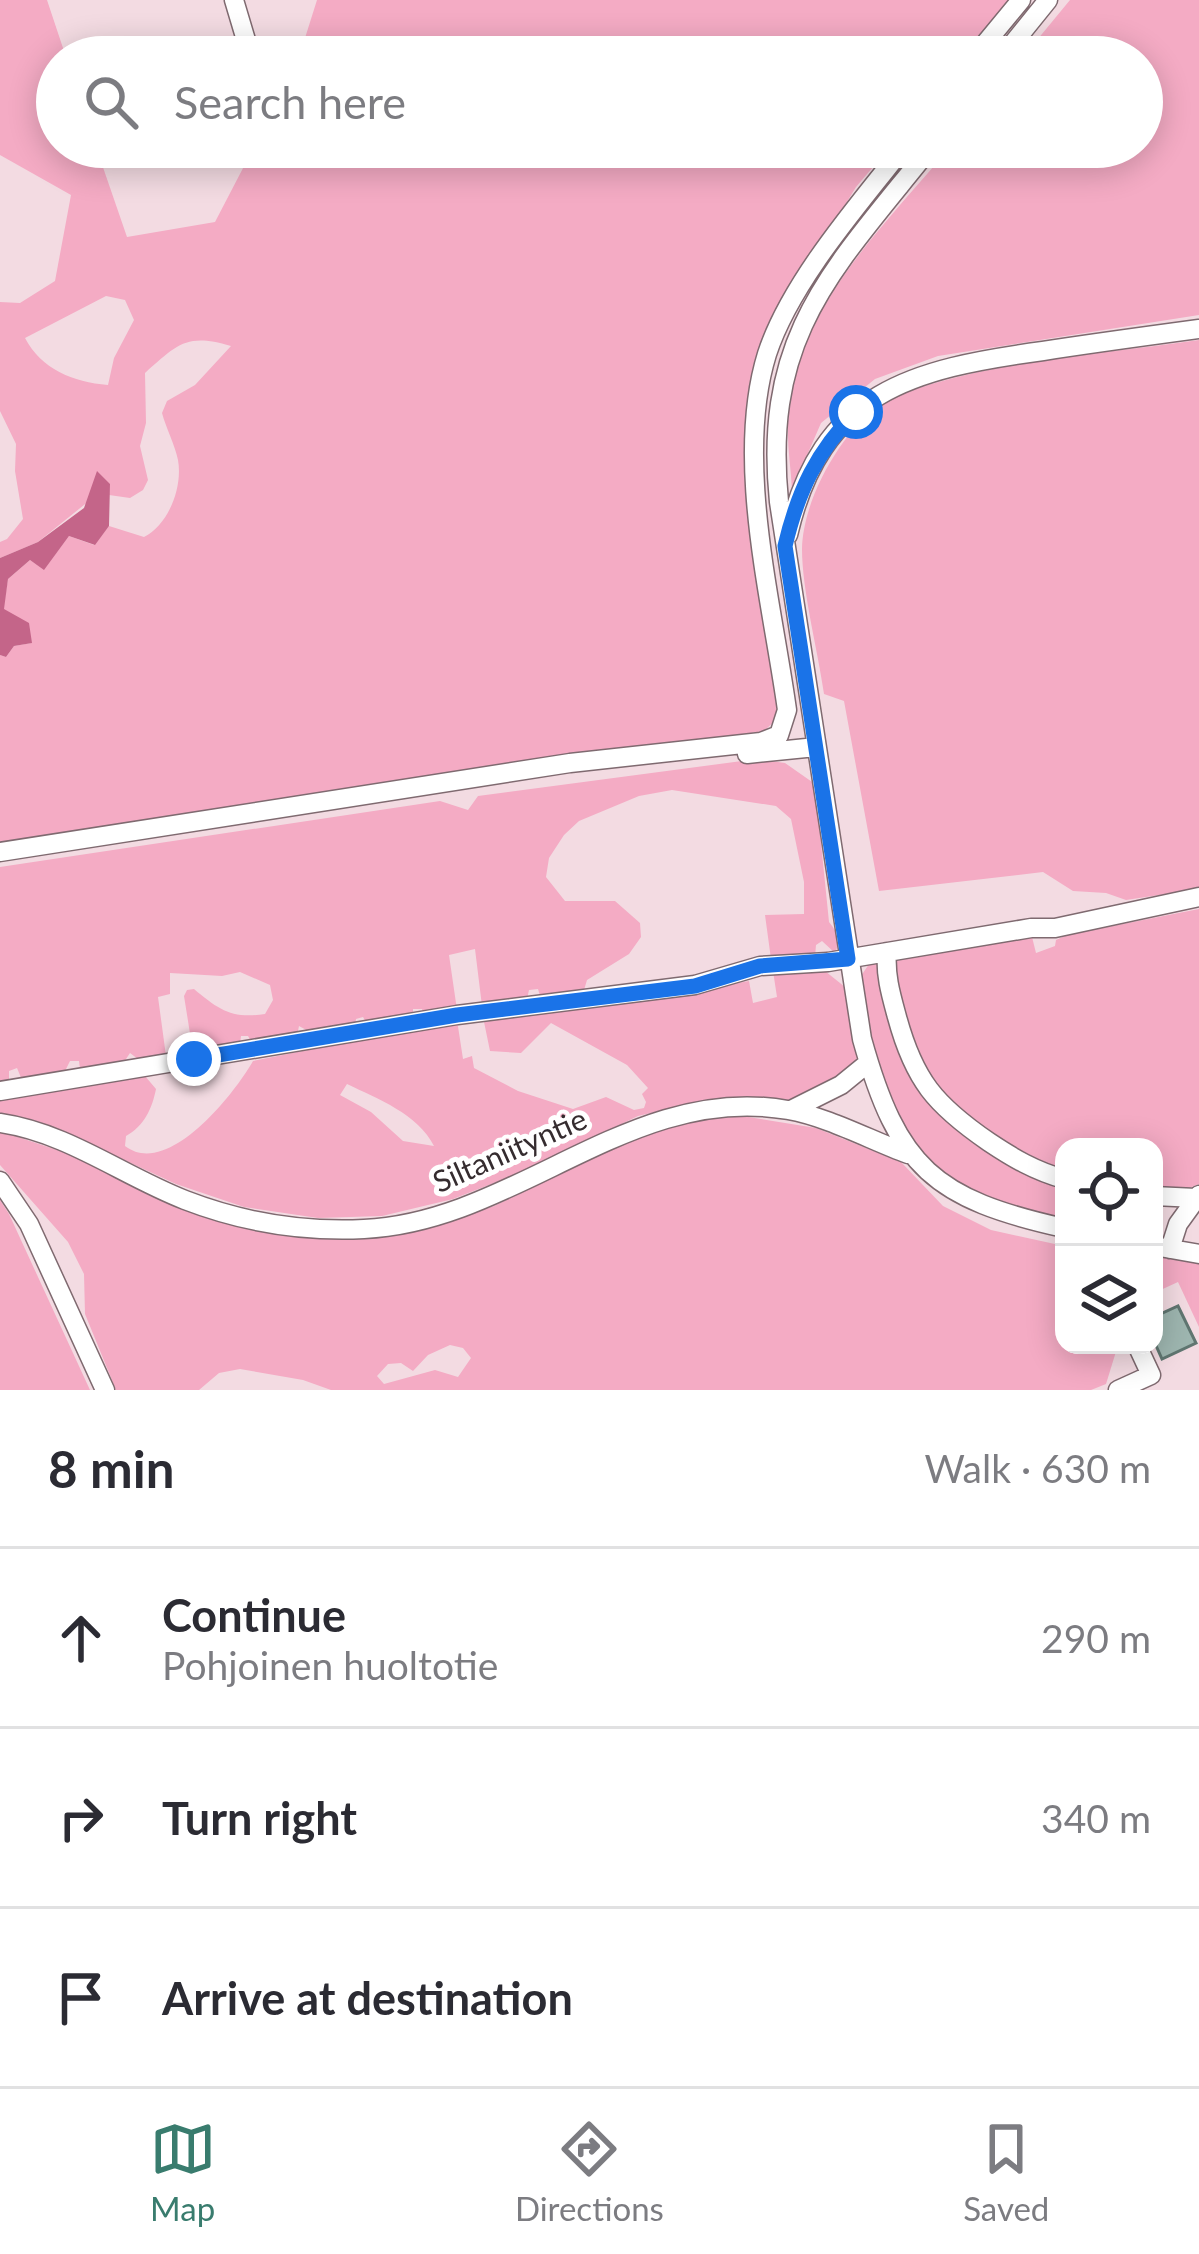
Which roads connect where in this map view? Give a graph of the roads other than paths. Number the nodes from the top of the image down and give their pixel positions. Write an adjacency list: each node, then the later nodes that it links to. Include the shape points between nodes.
1 (234, 0): 4 (street)
2 (1021, 0): 5 (street)
3 (1048, 0): 6 (street)
4 (245, 36)
5 (991, 36)
6 (1019, 36)
7 (887, 168): 12 (street, via 781,322 758,398 759,515 788,710 779,735)
8 (914, 168): 10 (street, via 836,266 794,338 774,438)
9 (1199, 329): 10 (street, via 913,376 831,437 809,470)
10 (785, 546): 11 (street)
11 (816, 747): 13 (street, via 468,788); 16 (street)
12 (0, 851)
13 (0, 862)
14 (1199, 896): 15 (street, via 1055,928)
15 (887, 952): 16 (street); 22 (street, via 905,1046 933,1099 1020,1163)
16 (848, 959): 17 (street); 18 (street, via 760,966 695,986 457,1015)
17 (868, 1063): 19 (street); 21 (street)
18 (0, 1091)
19 (791, 1110): 20 (street, Siltaniityntie, via 730,1106 664,1117 435,1218 367,1229 232,1215 64,1141); 21 (street, Siltaniityntie)
20 (0, 1123)
21 (908, 1154): 26 (street, via 974,1203)
22 (1055, 1176)
23 (0, 1180): 31 (street, via 29,1224)
24 (1163, 1196): 25 (street)
25 (1197, 1196): 27 (street)
26 (1055, 1226)
27 (1163, 1246)
28 (1163, 1248): 29 (street)
29 (1199, 1254)
30 (1141, 1354): 32 (street, via 1151,1375)
31 (105, 1390)
32 (1118, 1390)

